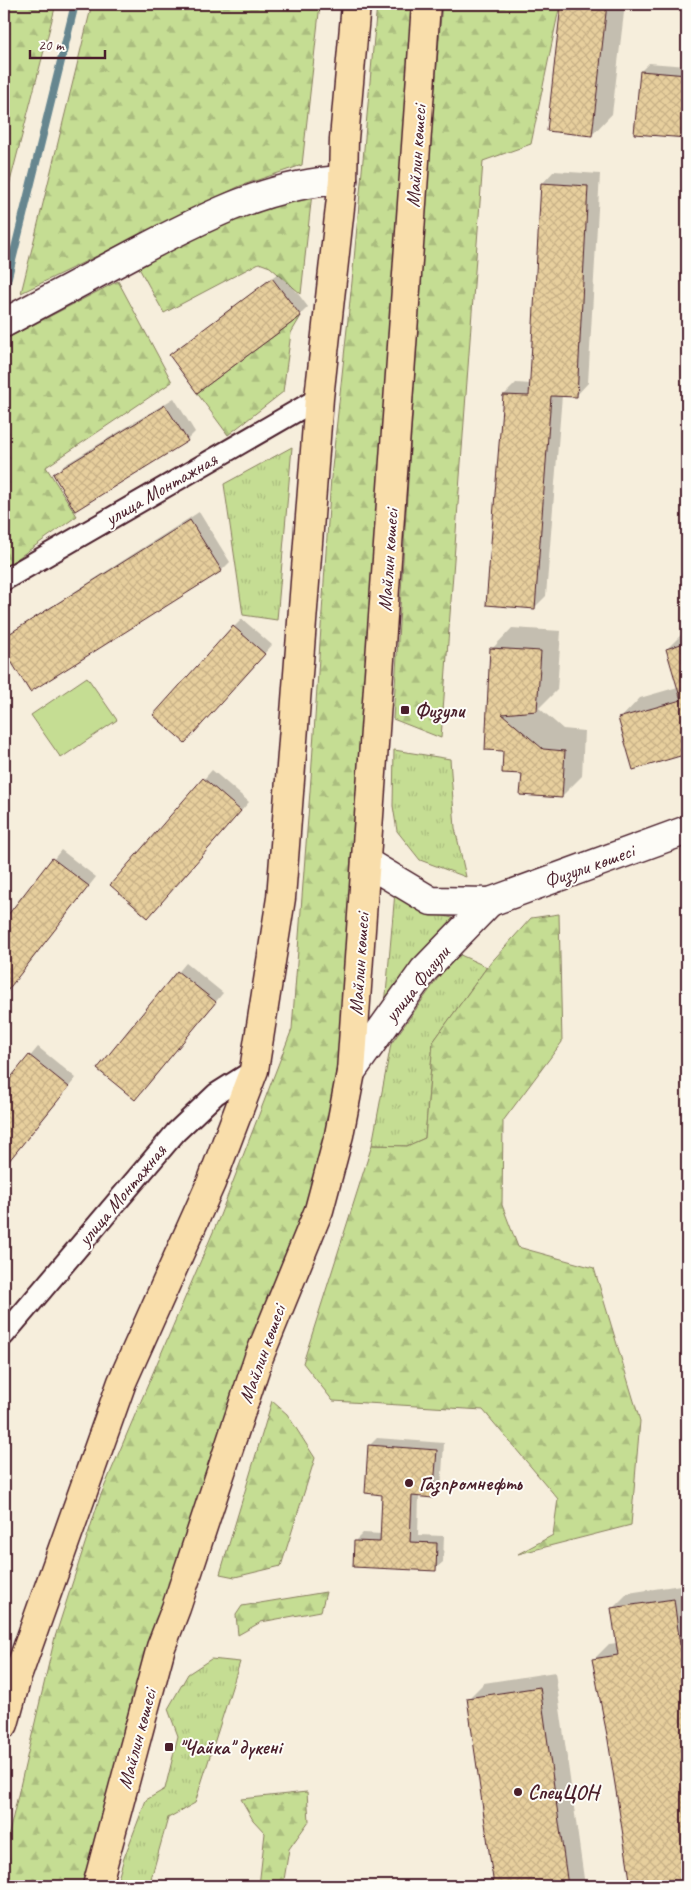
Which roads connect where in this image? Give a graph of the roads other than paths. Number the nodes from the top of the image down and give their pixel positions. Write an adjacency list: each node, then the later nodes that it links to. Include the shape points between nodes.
1 (356, 4): 3 (main road)
2 (426, 4): 8 (main road, Майлин көшесі)
3 (343, 180): 4 (street, via 320,181 263,194 208,215); 5 (main road)
4 (4, 323)
5 (319, 398): 6 (street, улица Монтажная); 10 (main road, via 281,898)
6 (4, 580)
7 (687, 830): 9 (street, Физули көшесі)
8 (366, 862): 9 (street, via 431,901); 11 (main road, Майлин көшесі)
9 (490, 902): 11 (street, улица Физули, via 424,970)
10 (254, 1070): 12 (street, улица Монтажная, via 216,1094 176,1132); 13 (main road, via 211,1183 122,1382 16,1676)
11 (351, 1072): 14 (main road, Майлин көшесі, via 339,1135 319,1210 259,1357 161,1647)
12 (4, 1335)
13 (4, 1724)
14 (97, 1886)

